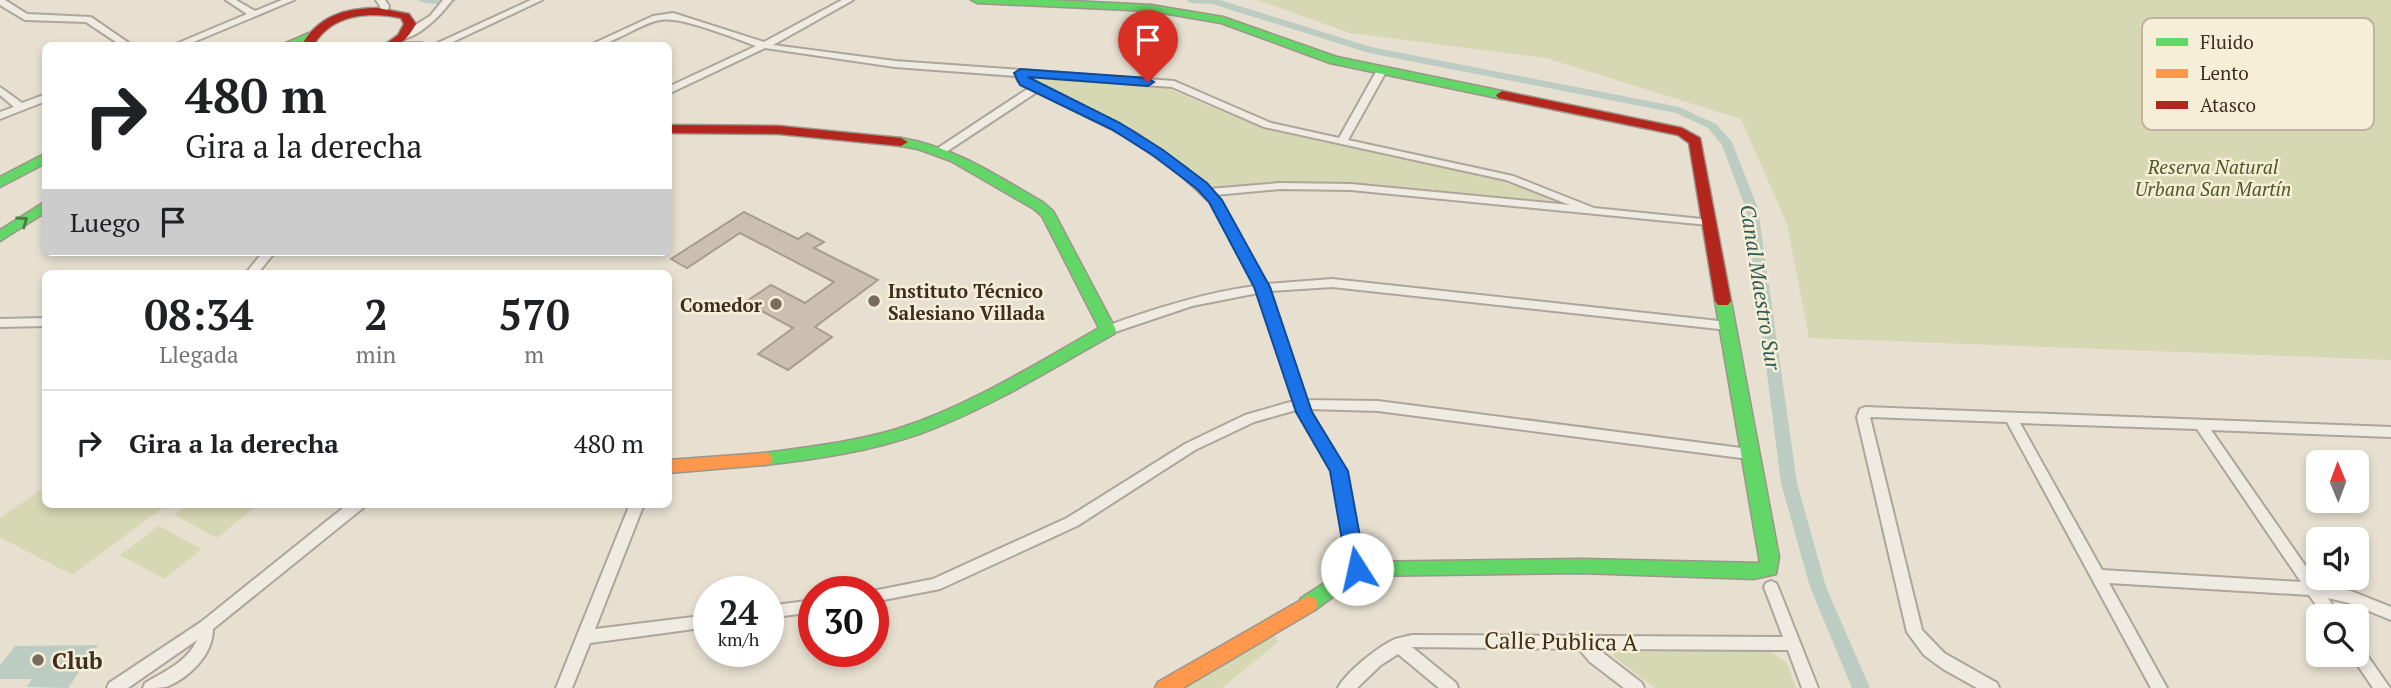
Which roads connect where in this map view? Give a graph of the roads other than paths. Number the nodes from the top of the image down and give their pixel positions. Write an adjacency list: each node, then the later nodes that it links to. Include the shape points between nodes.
1 (230, 0): 9 (street)
2 (290, 0): 9 (street)
3 (448, 0): 10 (street)
4 (538, 0): 14 (street)
5 (849, 0): 16 (street)
6 (976, 0): 17 (street, via 1155,8 1230,22 1329,59)
7 (0, 1): 12 (street, via 25,17 88,19)
8 (382, 5): 10 (street, via 405,16); 11 (street, via 340,17 316,30)
9 (254, 14): 13 (street)
10 (407, 38)
11 (308, 41)
12 (124, 42)
13 (185, 42)
14 (444, 42)
15 (601, 42): 16 (street, via 667,16)
16 (765, 45): 18 (street, via 883,63); 20 (street)
17 (1382, 70): 26 (street); 33 (street, via 1689,134 1695,141)
18 (1020, 73): 19 (street, via 1024,82); 26 (street, via 1174,84 1260,122)
19 (1035, 88): 27 (street); 30 (street, via 1129,134)
20 (672, 89)
21 (0, 90): 23 (street)
22 (42, 99): 23 (street)
23 (22, 107): 24 (street)
24 (0, 116)
25 (672, 129): 27 (street, via 779,130 923,144)
26 (1342, 142): 32 (street, via 1509,178)
27 (942, 150): 41 (street, via 1043,210 1063,239)
28 (42, 159): 29 (street)
29 (0, 183)
30 (1209, 192): 32 (street, via 1298,185 1351,187); 37 (street)
31 (42, 208): 34 (street, one-way to 31)
32 (1590, 209): 33 (street)
33 (1708, 222): 40 (street)
34 (0, 237)
35 (266, 256): 36 (street)
36 (254, 270)
37 (1262, 287): 40 (street, via 1354,284); 41 (street, via 1184,302); 42 (street)
38 (42, 322): 39 (street)
39 (0, 323)
40 (1728, 327): 46 (street)
41 (1108, 330): 47 (street, via 961,410 913,430 816,452)
42 (1301, 404): 46 (street, via 1378,406); 50 (street, via 1339,471); 56 (street, via 1258,415 1202,440 1072,522 955,577)
43 (2010, 416): 44 (street); 51 (street); 73 (street, via 1874,411 1863,416 1920,643)
44 (2200, 424): 45 (street); 52 (street)
45 (2391, 432)
46 (1749, 454): 50 (street, via 1771,565 1766,570 1581,566)
47 (672, 467)
48 (353, 508): 59 (street)
49 (635, 508): 60 (street)
50 (1357, 569): 68 (street, via 1299,610)
51 (2098, 576): 54 (street); 74 (street)
52 (2306, 577)
53 (1771, 587): 62 (street)
54 (2306, 589)
55 (2319, 590): 57 (street, via 2351,597)
56 (889, 593)
57 (2391, 614)
58 (693, 623): 60 (street)
59 (206, 626): 65 (street); 66 (street, via 202,652)
60 (584, 637): 67 (street)
61 (1582, 641): 62 (street, Calle Publica A); 63 (street, Calle Publica A, via 1425,640); 71 (street, via 1595,657)
62 (1793, 644): 72 (street)
63 (1398, 645): 69 (street, Calle Publica A); 70 (street)
64 (2367, 667): 75 (street)
65 (115, 688)
66 (151, 688)
67 (564, 688)
68 (1165, 688)
69 (1346, 688)
70 (1450, 688)
71 (1636, 688)
72 (1810, 688)
73 (1991, 688)
74 (2160, 688)
75 (2382, 688)

